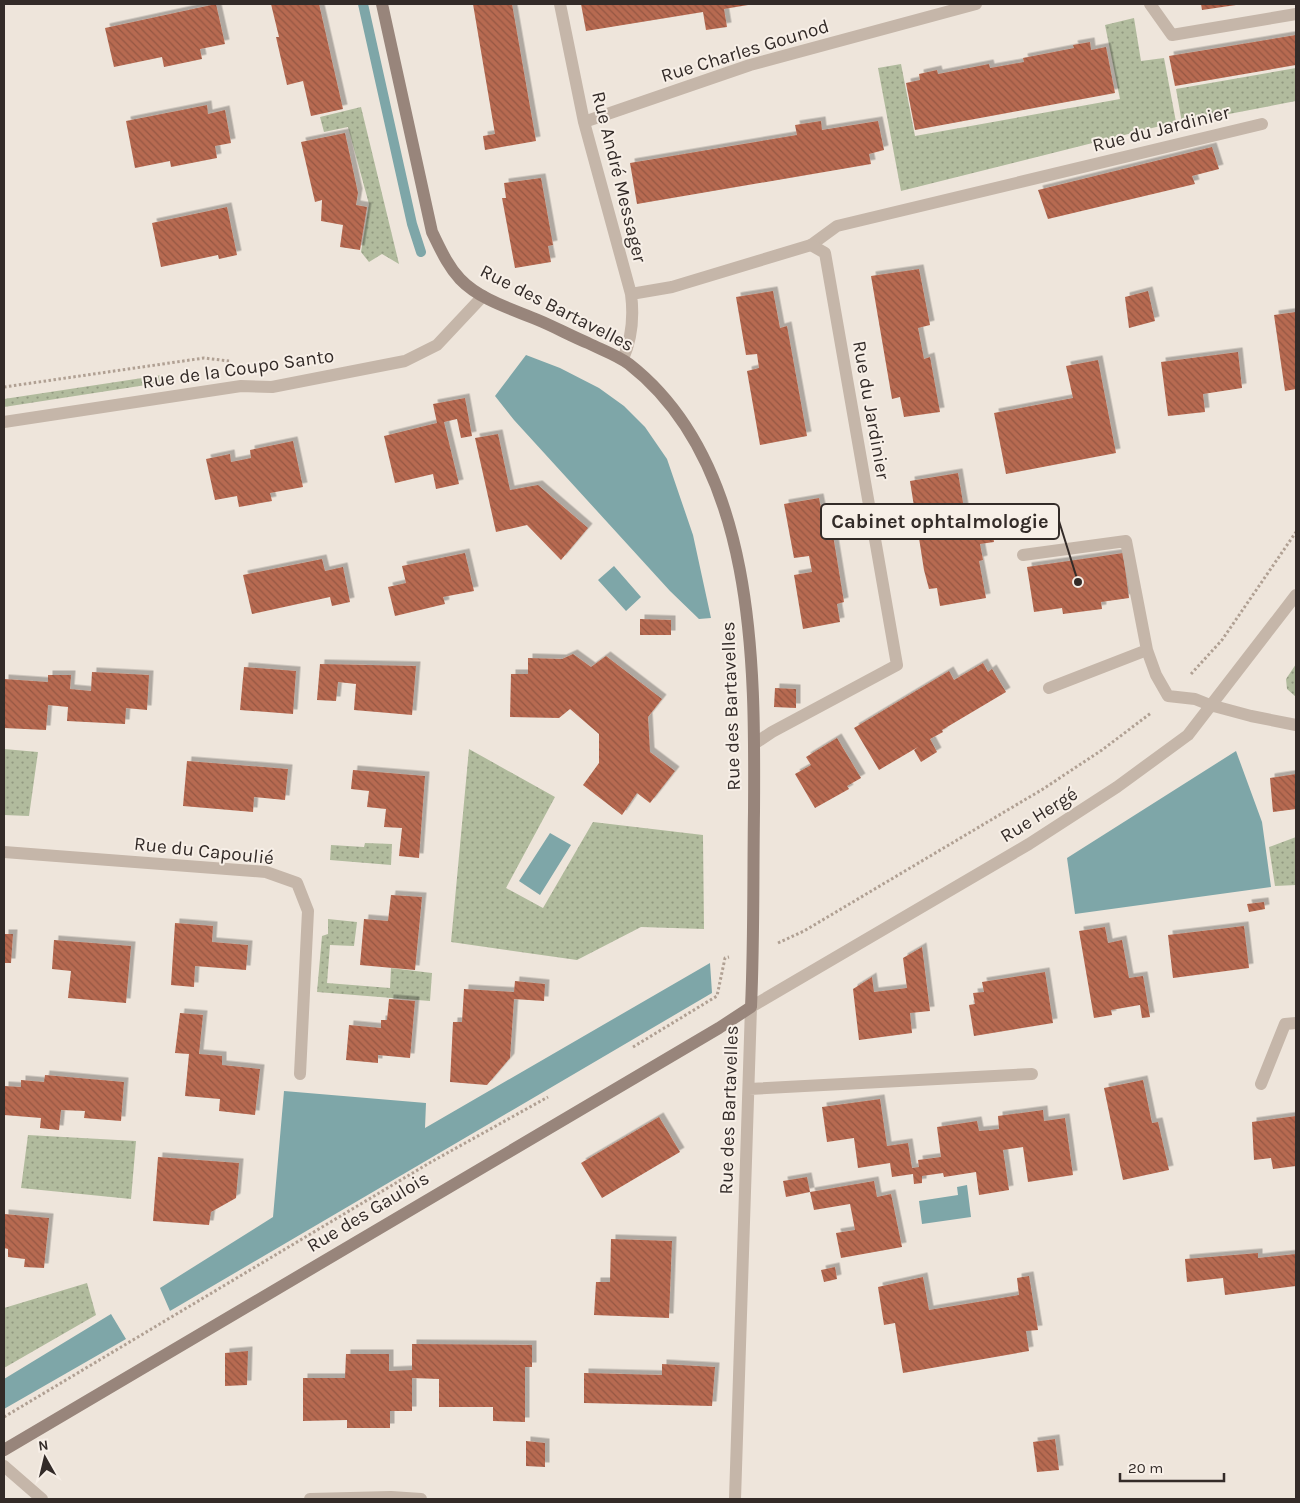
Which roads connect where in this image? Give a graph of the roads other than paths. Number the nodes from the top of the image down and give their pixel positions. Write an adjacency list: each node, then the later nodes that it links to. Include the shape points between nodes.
1 (382, 4): 10 (street, Rue des Bartavelles, via 432,232 461,280)
2 (560, 4): 6 (street, Rue André Messager)
3 (976, 4): 6 (street, Rue Charles Gounod, via 750,65)
4 (1150, 4): 5 (street, via 1172,34)
5 (1296, 14)
6 (584, 122): 9 (street, Rue André Messager)
7 (1262, 124): 8 (street, Rue du Jardinier, via 837,226)
8 (811, 245): 9 (street, Rue du Jardinier, via 672,287); 19 (street, Rue du Jardinier, via 824,253 897,665)
9 (631, 294): 11 (street, Rue André Messager, via 634,312 630,344)
10 (483, 296): 11 (street, Rue des Bartavelles); 12 (street, Rue de la Coupo Santo, via 437,345 405,361 280,386 242,386)
11 (623, 359): 19 (street, Rue des Bartavelles, via 648,379 676,410 698,443 719,492 738,563 751,644)
12 (4, 422)
13 (1023, 555): 15 (street, via 1126,541)
14 (1296, 595): 17 (street, Rue Hergé)
15 (1146, 650): 16 (street); 17 (street, via 1168,696 1195,699)
16 (1049, 688)
17 (1210, 705): 18 (street); 21 (street, Rue Hergé, via 1188,735 1117,787 1028,844)
18 (1296, 725)
19 (754, 744): 21 (street, Rue des Bartavelles)
20 (4, 852): 23 (street, Rue du Capoulié, via 266,872 297,883 308,911)
21 (751, 1007): 26 (street, Rue des Bartavelles); 27 (street, Rue des Gaulois)
22 (1296, 1022): 25 (street, via 1285,1024)
23 (300, 1074)
24 (1032, 1074): 26 (street)
25 (1261, 1084)
26 (749, 1089): 32 (street, Rue des Bartavelles)
27 (4, 1450)
28 (4, 1466): 29 (street)
29 (42, 1499)
30 (310, 1499): 31 (street)
31 (421, 1499)
32 (735, 1499)

